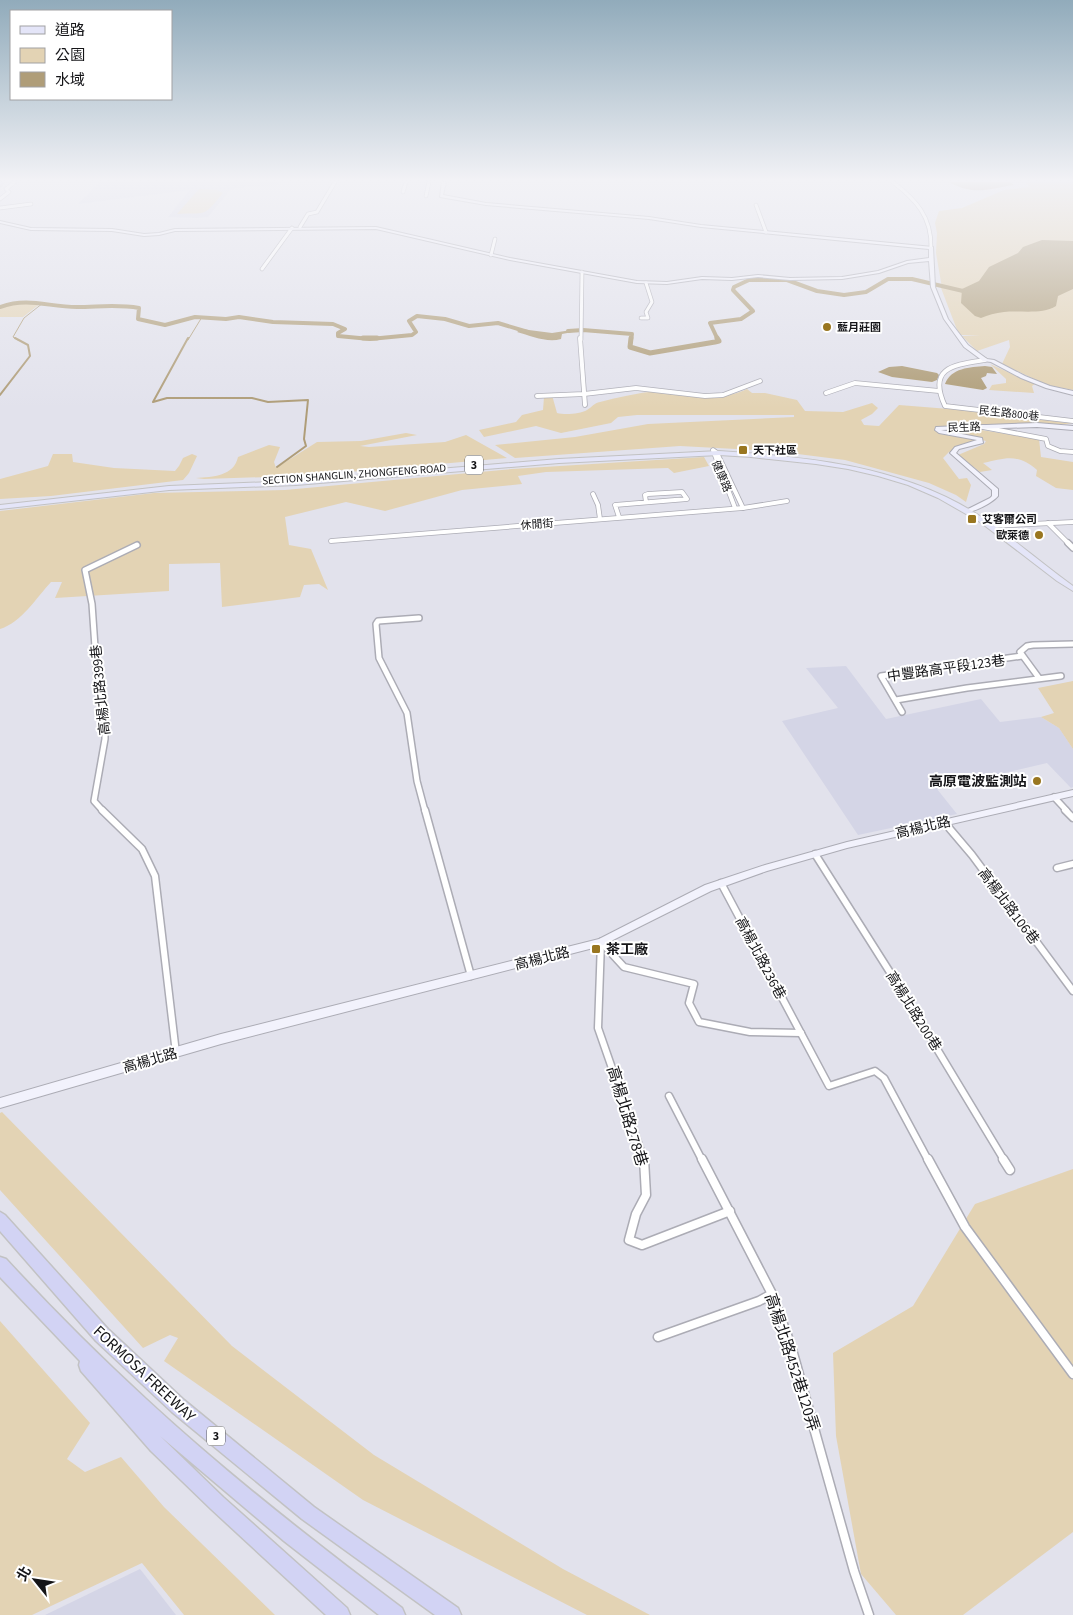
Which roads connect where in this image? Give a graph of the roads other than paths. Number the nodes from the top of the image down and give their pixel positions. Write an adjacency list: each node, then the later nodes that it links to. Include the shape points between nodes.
1 (271, 257): 4 (street)
2 (504, 257): 5 (street)
3 (931, 260): 6 (street, via 907,262 879,272 842,278 758,276 732,280 708,277); 8 (street, via 933,287 946,319 966,346)
4 (262, 269)
5 (582, 272): 6 (street); 13 (street, via 580,331)
6 (646, 283): 7 (street, via 652,302 646,312 648,318)
7 (641, 318)
8 (985, 360): 10 (street, via 957,365 945,371 937,382); 12 (street, via 1048,387)
9 (760, 381): 13 (street, via 714,396 636,388)
10 (939, 391): 11 (street, via 855,383); 16 (street, 民生路800巷, via 945,406)
11 (826, 393)
12 (1073, 393)
13 (584, 394): 14 (street); 15 (street)
14 (537, 396)
15 (585, 405)
16 (1073, 421)
17 (976, 426): 18 (street, 民生路); 20 (street, via 1036,436 1046,440 1048,446); 28 (street, 民生路, via 937,429 980,439 980,442 956,448 953,453 995,489 992,499)
18 (1073, 428)
19 (714, 452): 24 (main road, SECTION SHANGLIN, ZHONGFENG ROAD / 3, via 554,458 322,478 168,484); 25 (main road, SECTION SHANGLIN, ZHONGFENG ROAD / 3, via 296,483 170,488); 26 (street, 健康路); 27 (street, 健康路); 28 (main road, SECTION SHANGLIN, ZHONGFENG ROAD / 3, via 814,460 871,472 940,494)
20 (1073, 452)
21 (593, 494): 30 (street)
22 (787, 501): 27 (street, 休閒街)
23 (646, 502): 23 (street, via 676,501 687,499 682,492 658,493 645,495); 29 (street, via 615,505)
24 (0, 503)
25 (0, 507)
26 (735, 508): 27 (street, 休閒街); 29 (street, 休閒街)
27 (743, 508)
28 (970, 510): 33 (main road, 3)
29 (620, 518): 30 (street, 休閒街)
30 (600, 519): 34 (street, 休閒街)
31 (1073, 522): 32 (street)
32 (1048, 523): 33 (street); 36 (street)
33 (993, 526): 37 (main road, 3); 38 (main road, 3)
34 (331, 541)
35 (137, 545): 58 (street, 高楊北路399巷, via 85,570 104,710 105,739 94,801 142,849 155,876)
36 (1073, 548)
37 (1073, 584)
38 (1073, 589)
39 (419, 618): 55 (street, via 378,621 378,658 406,713 417,781)
40 (1073, 644): 41 (street, 中豐路高平段123巷, via 1027,646)
41 (1021, 654): 43 (street); 44 (street, 中豐路高平段123巷, via 881,676)
42 (1061, 676): 43 (street)
43 (1039, 678): 44 (street)
44 (896, 700): 45 (street, 中豐路高平段123巷)
45 (902, 712)
46 (1073, 793): 47 (street, 高楊北路)
47 (1054, 797): 48 (street); 49 (street, 高楊北路)
48 (1073, 818)
49 (944, 822): 50 (street, 高楊北路); 56 (street, 高楊北路106巷)
50 (815, 854): 53 (street, 高楊北路); 61 (street, 高楊北路200巷)
51 (1073, 864): 52 (street)
52 (1057, 868)
53 (721, 883): 54 (street, 高楊北路); 57 (street, 高楊北路236巷)
54 (601, 942): 55 (street, 高楊北路); 57 (street, via 624,967 694,984 689,1004 699,1022 769,1035); 62 (street, 高楊北路278巷, via 598,1028 645,1162 646,1194 628,1240 642,1245)
55 (471, 976): 58 (street, 高楊北路)
56 (1073, 991)
57 (801, 1033): 68 (street, 高楊北路236巷, via 829,1086 875,1071 884,1078 965,1227)
58 (176, 1053): 60 (street, 高楊北路)
59 (669, 1096): 62 (street, 高楊北路452巷120弄)
60 (1, 1102)
61 (1010, 1170)
62 (730, 1211): 65 (street, 高楊北路452巷120弄)
63 (0, 1220): 71 (highway, FORMOSA FREEWAY / 3, via 102,1335 178,1406 308,1513)
64 (0, 1265): 66 (highway, FORMOSA FREEWAY / 3)
65 (772, 1294): 67 (street); 72 (street, 高楊北路452巷120弄, via 791,1346)
66 (37, 1306): 69 (highway, via 158,1445); 70 (highway, FORMOSA FREEWAY / 3, via 174,1438 263,1513)
67 (658, 1337)
68 (1073, 1374)
69 (340, 1615)
70 (396, 1615)
71 (451, 1615)
72 (869, 1615)

